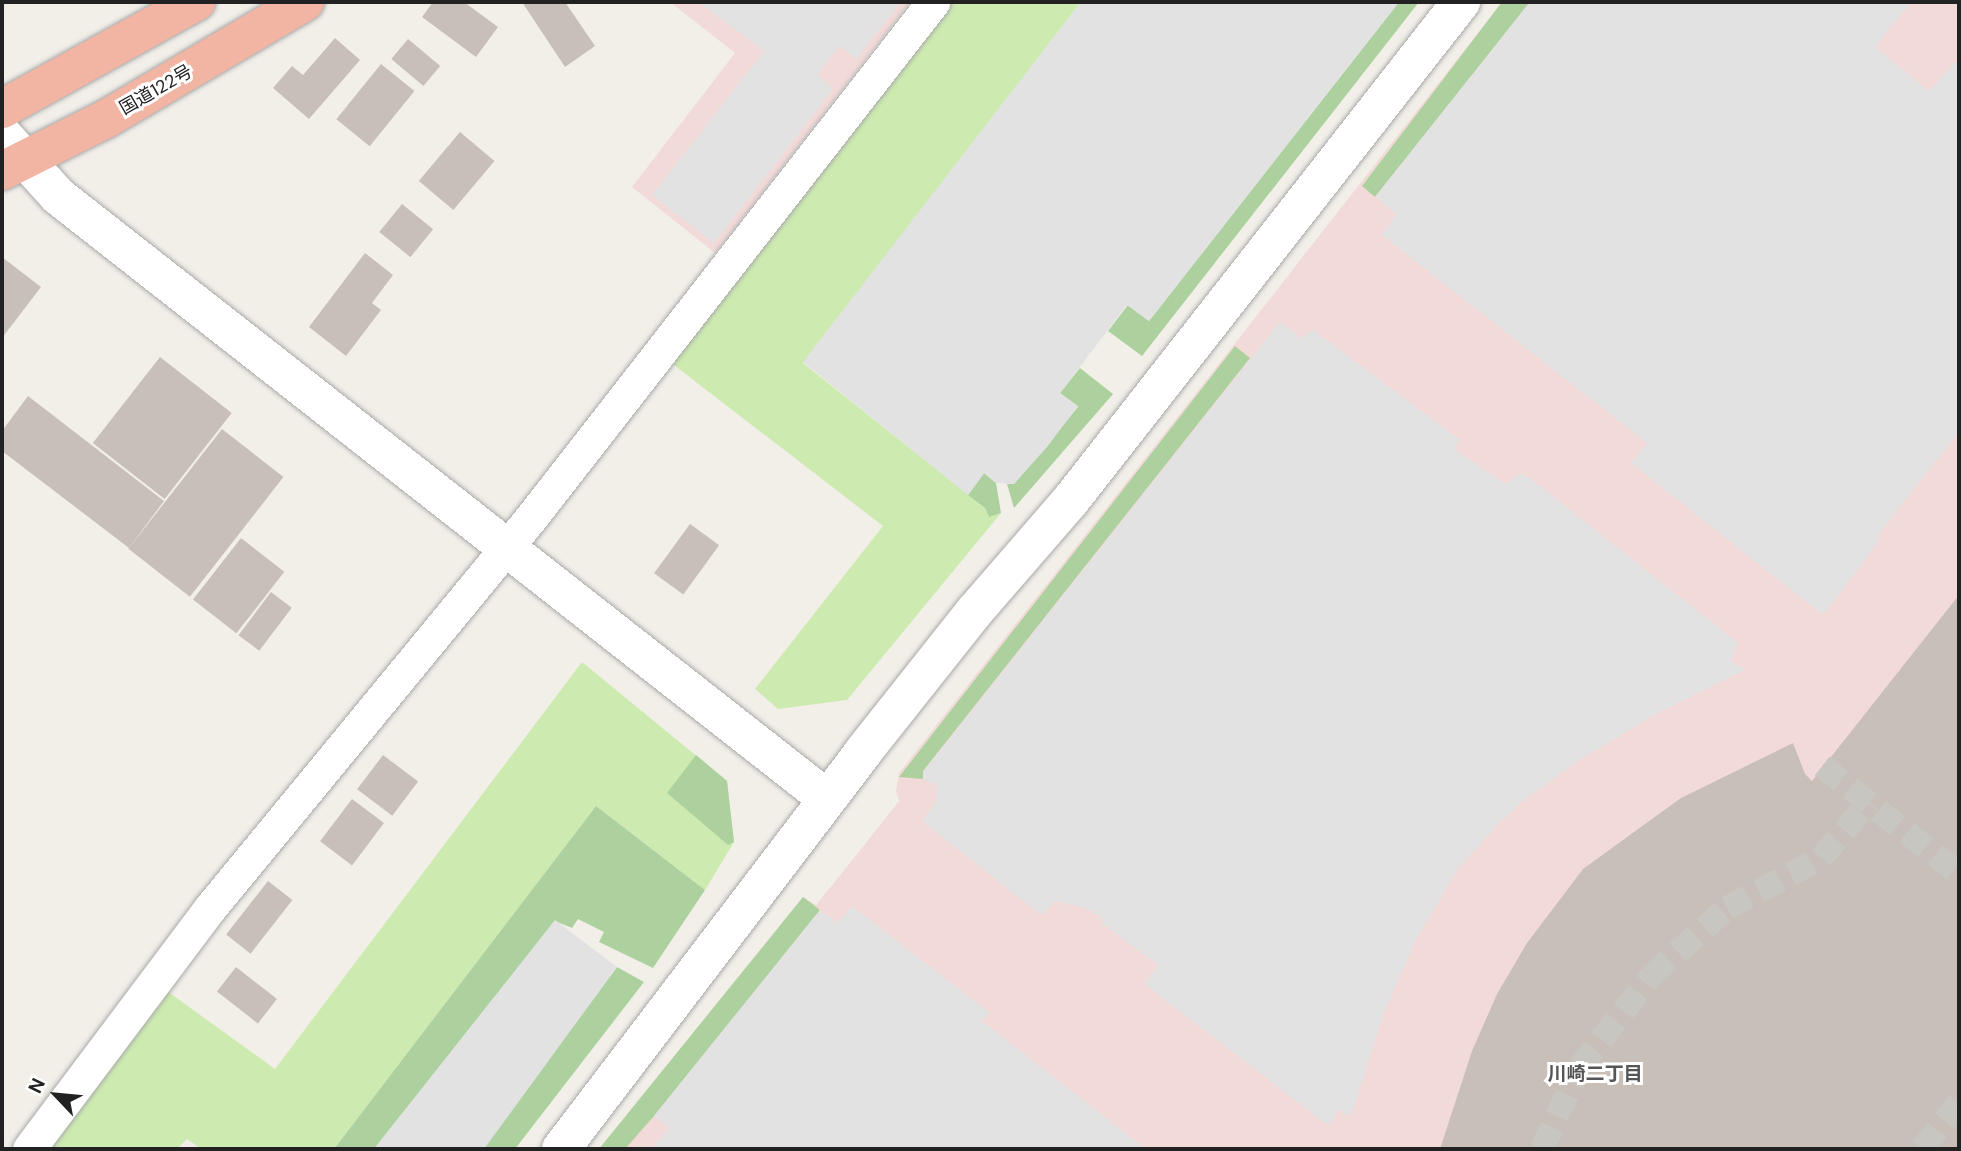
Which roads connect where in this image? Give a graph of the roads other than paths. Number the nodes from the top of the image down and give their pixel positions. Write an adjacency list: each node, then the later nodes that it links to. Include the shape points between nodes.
1 (196, 2): 5 (highway)
2 (305, 2): 6 (highway, 国道122号, via 135,103)
3 (933, 2): 7 (street)
4 (1461, 2): 8 (street, via 1071,500 974,612)
5 (2, 109)
6 (9, 155): 7 (street)
7 (505, 548): 8 (street); 9 (street, via 211,908)
8 (826, 798): 10 (street)
9 (29, 1149)
10 (561, 1149)

